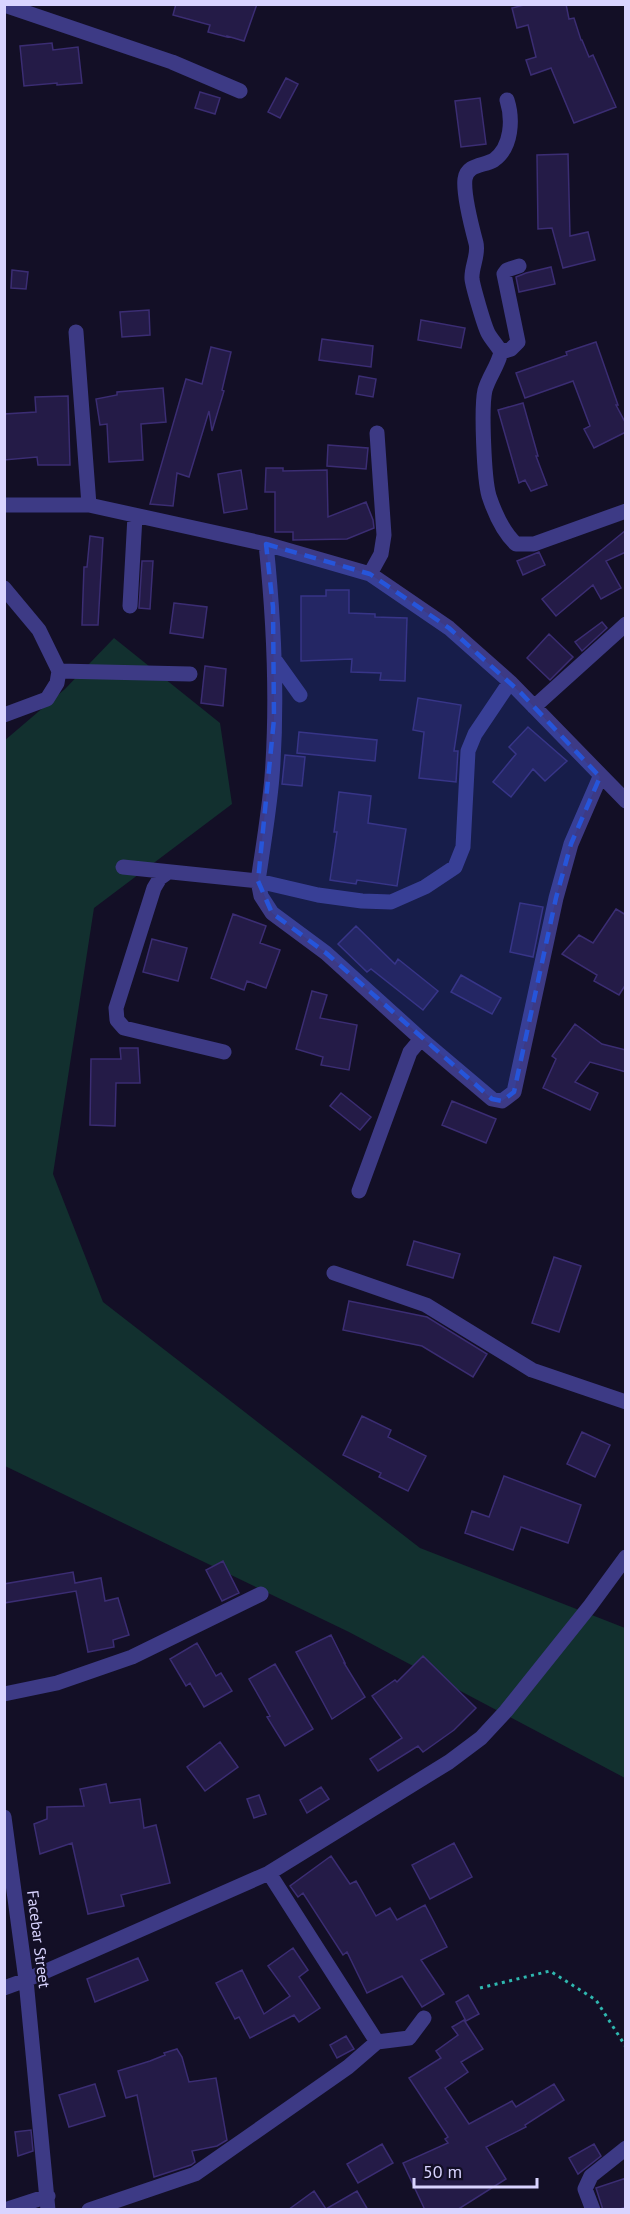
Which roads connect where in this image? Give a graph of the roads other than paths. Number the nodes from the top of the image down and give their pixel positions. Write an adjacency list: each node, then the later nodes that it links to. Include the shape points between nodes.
1 (4, 5): 2 (street, via 162,58)
2 (240, 91)
3 (507, 100): 6 (street, via 511,112 506,145 492,162 476,165 465,178 471,233 476,244 472,282 488,334)
4 (519, 266): 6 (street, via 504,274 518,342)
5 (76, 332): 9 (street)
6 (501, 352): 10 (street, via 485,389 483,428 489,494 506,534 516,544 534,544)
7 (377, 433): 13 (street, via 384,535 381,554)
8 (4, 505): 9 (street)
9 (89, 505): 11 (street)
10 (626, 511)
11 (135, 516): 12 (street); 15 (street)
12 (266, 544): 13 (street); 17 (street)
13 (370, 574): 20 (street, via 448,628)
14 (4, 588): 18 (street, via 39,630)
15 (130, 606)
16 (626, 624): 22 (street)
17 (274, 660): 21 (street); 28 (street, via 272,777)
18 (59, 671): 19 (street); 23 (street, via 47,699)
19 (190, 674)
20 (510, 682): 22 (street); 28 (street, via 468,751 463,847 455,867 425,887 391,902 318,895)
21 (300, 695)
22 (534, 707): 24 (street)
23 (4, 715)
24 (600, 777): 25 (street); 29 (street, via 571,844 556,898 514,1092 502,1101 492,1099)
25 (626, 801)
26 (123, 867): 27 (street)
27 (167, 873): 28 (street); 30 (street, via 154,888 116,1008 117,1020 124,1028)
28 (258, 881): 29 (street, via 261,896 272,913 326,952)
29 (421, 1039): 31 (street, via 410,1052)
30 (224, 1052)
31 (359, 1191)
32 (334, 1273): 33 (street, via 426,1305 532,1370)
33 (626, 1402)
34 (626, 1557): 38 (street, via 481,1738 449,1762)
35 (261, 1594): 36 (street, via 132,1657 57,1683)
36 (4, 1694)
37 (4, 1817): 39 (street, Facebar Street)
38 (269, 1873): 39 (street); 42 (street)
39 (26, 1980): 40 (street); 44 (street, Facebar Street)
40 (4, 1988)
41 (424, 2018): 42 (street, via 409,2038)
42 (377, 2042): 47 (street, via 348,2067 195,2174)
43 (626, 2148): 48 (street, via 591,2176 585,2189)
44 (48, 2203): 45 (street); 46 (street)
45 (5, 2210)
46 (58, 2210)
47 (89, 2210)
48 (593, 2210)

